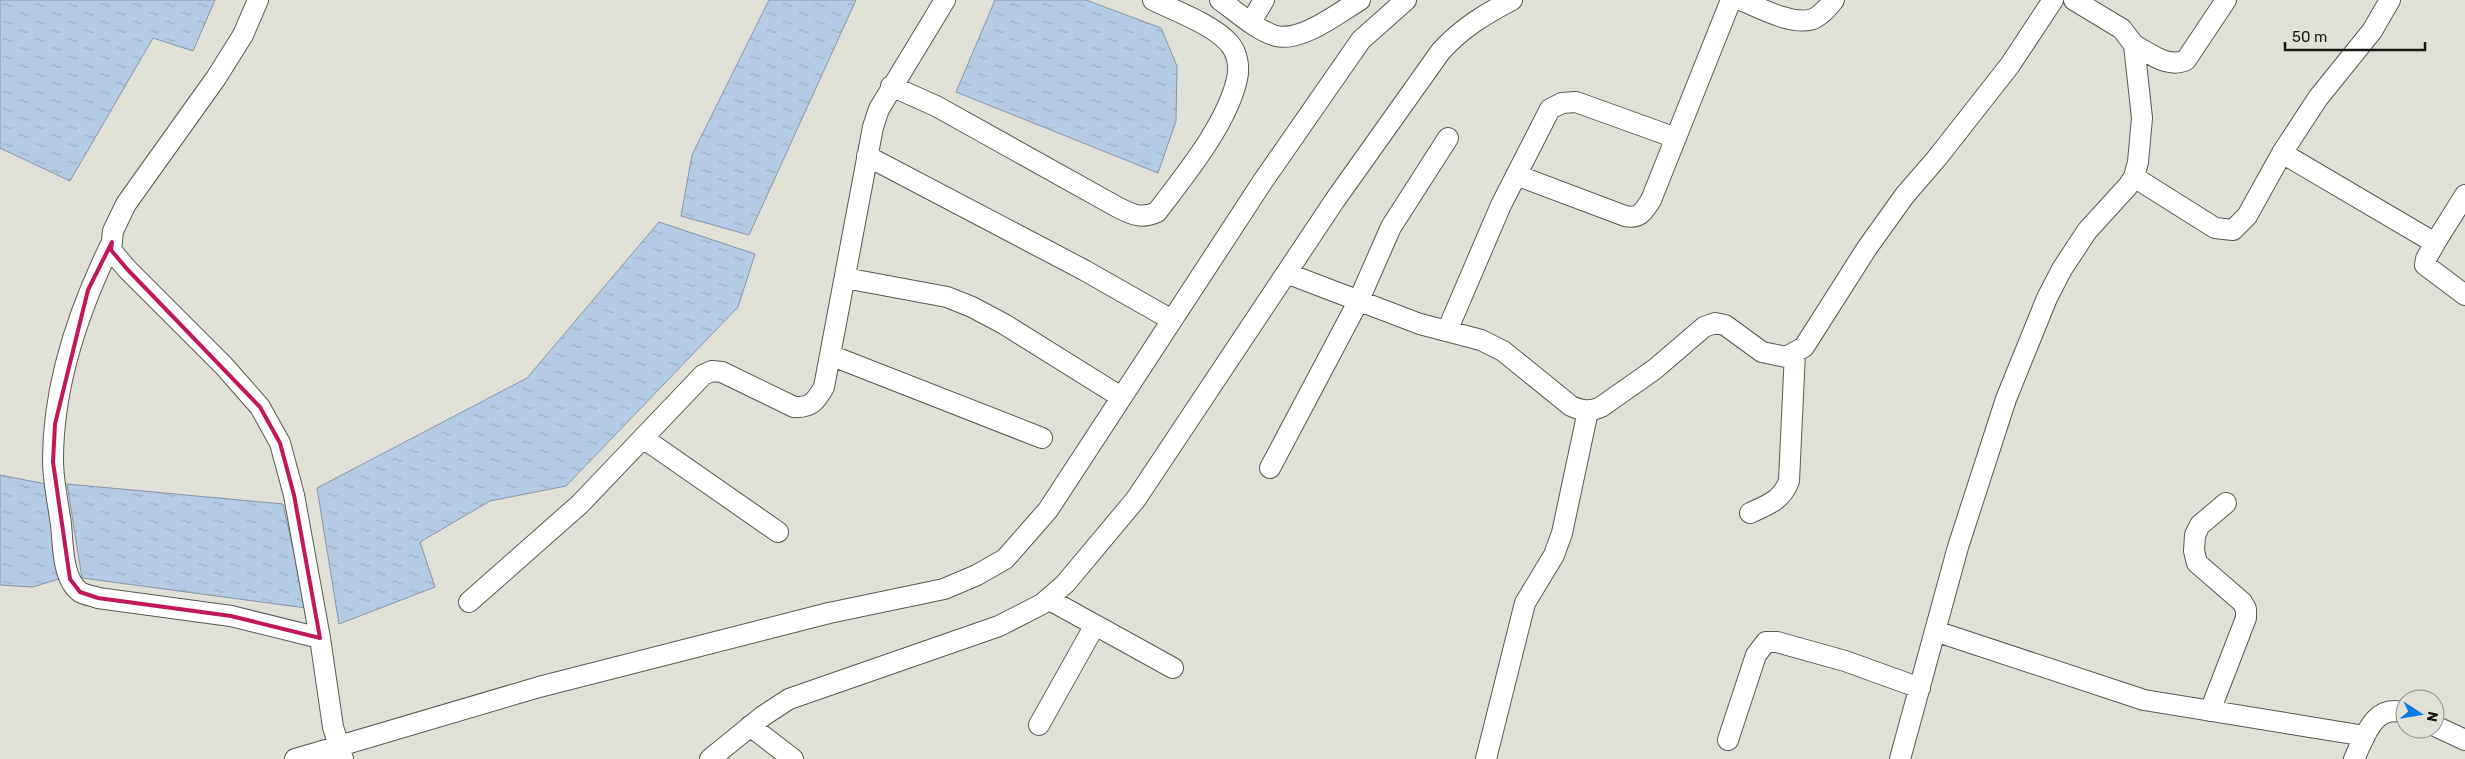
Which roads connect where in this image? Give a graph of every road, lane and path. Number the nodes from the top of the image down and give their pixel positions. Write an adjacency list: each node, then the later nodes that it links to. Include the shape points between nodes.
1 (258, 0): 26 (street, via 243,35 216,78 126,204 113,231)
2 (945, 0): 18 (street)
3 (1153, 0): 18 (street, via 1219,34 1230,44 1237,57 1238,78 1225,109 1194,164 1157,212 1150,215 1135,216 936,106)
4 (1220, 0): 16 (street)
5 (1264, 0): 16 (street)
6 (1360, 0): 16 (street, via 1305,32 1290,37 1276,36)
7 (1406, 0): 32 (street, via 1361,40)
8 (1512, 0): 28 (street, via 1479,17 1441,51)
9 (1731, 0): 20 (street)
10 (1741, 0): 11 (street, via 1773,14 1801,20 1813,19)
11 (1834, 0)
12 (2053, 0): 34 (street, via 2010,65 1905,195 1804,347)
13 (2074, 0): 17 (street, via 2122,29)
14 (2226, 0): 17 (street, via 2186,60 2177,65)
15 (2390, 0): 21 (street, via 2372,32 2318,98)
16 (1252, 22)
17 (2134, 45): 24 (street, via 2142,118)
18 (891, 86): 22 (street, via 878,109)
19 (1448, 138): 31 (street, via 1391,227)
20 (1676, 138): 23 (street, via 1590,106 1562,103 1550,109); 23 (street, via 1651,200 1642,214 1634,218)
21 (2282, 153): 24 (street, via 2247,216 2233,230 2215,228); 27 (street)
22 (867, 156): 29 (street); 32 (street)
23 (1516, 175): 33 (street)
24 (2134, 177): 47 (street, via 2087,231 2046,298 2006,399)
25 (2465, 195): 27 (street)
26 (112, 242): 48 (street, via 111,250 127,269 224,366 260,407 280,443 294,495); 48 (street, via 88,290 63,377 55,424 53,462 70,579 80,592 98,598 230,616)
27 (2435, 243): 30 (street, via 2426,265)
28 (1286, 273): 31 (street); 44 (street, via 1136,499 1099,547)
29 (845, 278): 35 (street); 36 (street, via 947,297 972,307)
30 (2465, 295)
31 (1358, 302): 33 (street); 40 (street)
32 (1172, 320): 36 (street)
33 (1446, 331): 37 (street, via 1481,340 1503,351 1571,406)
34 (1795, 352): 37 (street, via 1786,357 1773,356 1762,352 1724,325 1715,323 1704,327 1655,369 1601,407); 42 (street, via 1789,481 1784,494 1776,501)
35 (830, 355): 38 (street, via 824,387 815,402 806,408 794,407 722,372 712,371 703,375); 39 (street)
36 (1120, 398): 59 (street, via 1025,540 1005,559 977,575 944,589 829,613)
37 (1588, 411): 63 (street, via 1562,533 1554,555 1525,603)
38 (643, 438): 43 (street); 45 (street, via 580,504)
39 (1042, 438)
40 (1270, 468)
41 (2226, 503): 51 (street, via 2200,525 2195,535 2194,550 2197,563 2242,602 2246,618)
42 (1750, 514)
43 (778, 532)
44 (1048, 599): 46 (street); 54 (street, via 999,626 810,690 790,699)
45 (469, 602)
46 (1095, 625): 49 (street); 53 (street)
47 (1935, 631): 50 (street); 51 (street, via 2144,700)
48 (320, 638): 59 (street)
49 (1173, 668)
50 (1920, 688): 57 (street, via 1845,661 1777,642 1766,642 1756,655); 64 (street)
51 (2210, 711): 56 (street)
52 (2395, 711): 56 (street, via 2383,712)
53 (1039, 724)
54 (750, 726): 61 (street); 62 (street)
55 (2445, 731): 58 (street)
56 (2365, 736): 65 (street)
57 (1728, 740)
58 (2465, 740)
59 (337, 742): 60 (street)
60 (294, 759)
61 (710, 759)
62 (793, 759)
63 (1486, 759)
64 (1900, 759)
65 (2354, 759)

